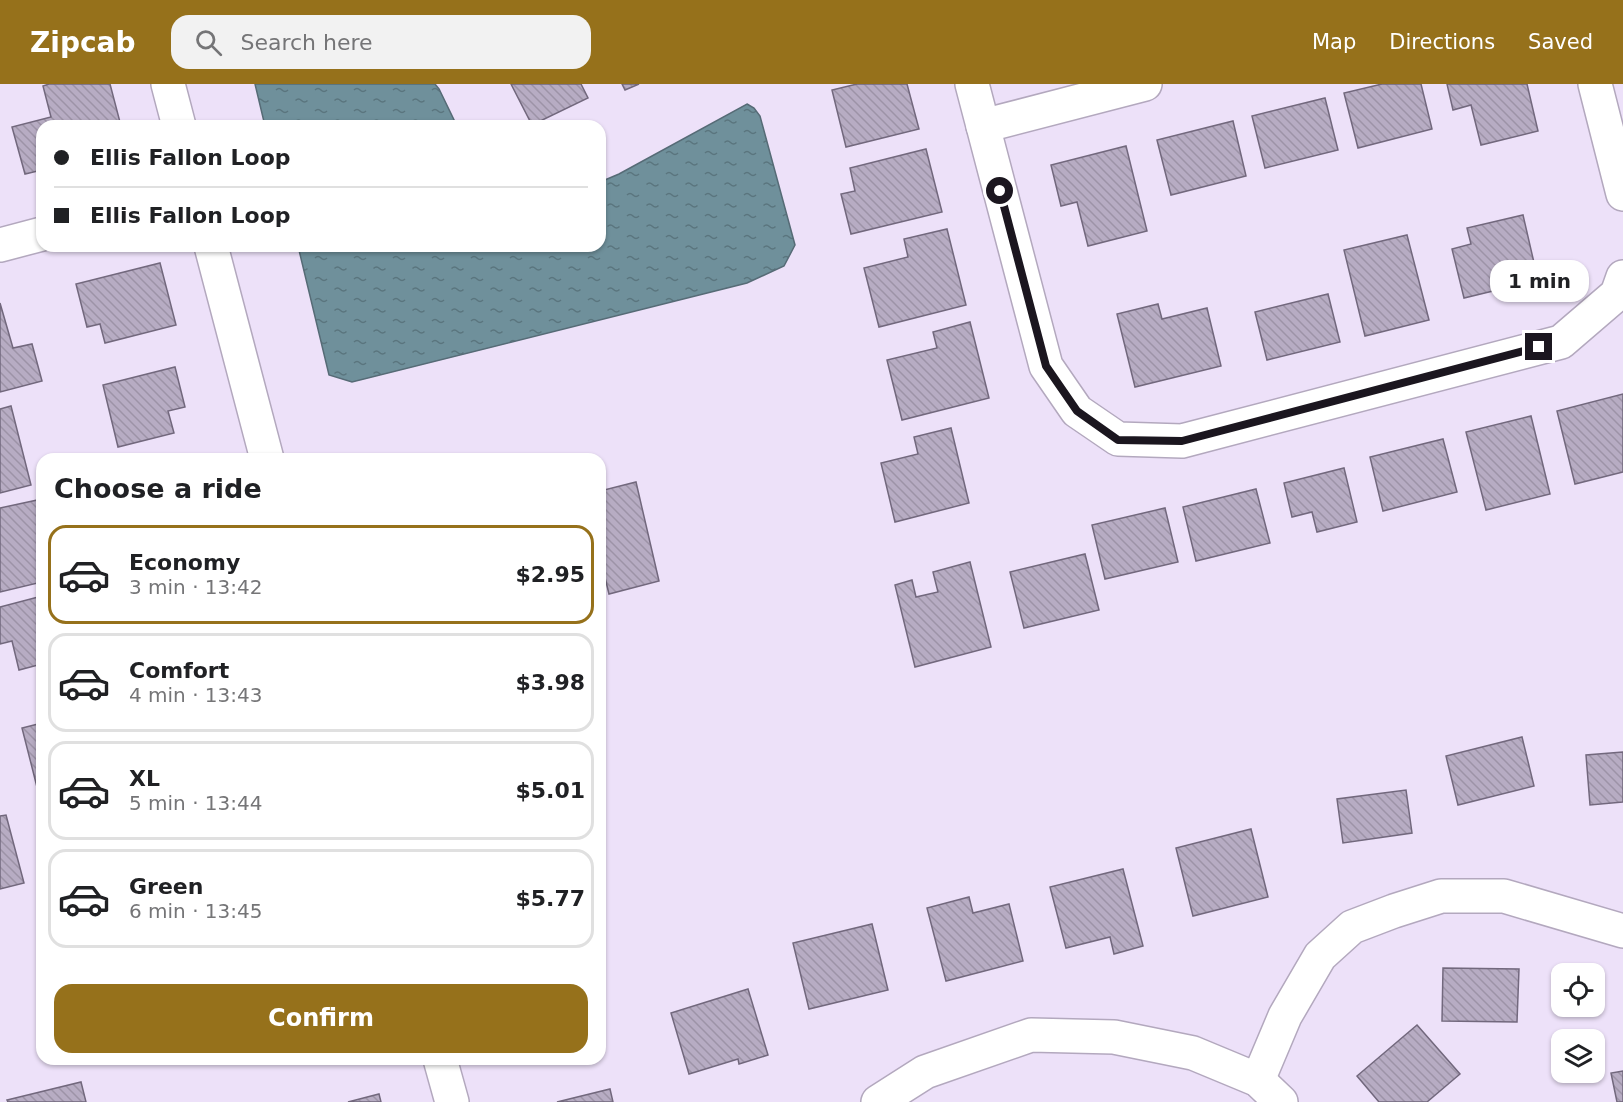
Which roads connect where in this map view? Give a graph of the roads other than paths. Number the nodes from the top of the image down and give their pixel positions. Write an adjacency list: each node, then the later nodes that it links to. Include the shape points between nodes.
1 (168, 84): 5 (street)
2 (972, 84): 6 (street)
3 (1145, 84): 6 (street)
4 (1596, 84): 7 (street)
5 (177, 120)
6 (983, 126): 11 (street, via 1046,366 1077,411 1118,440 1182,441 1561,342 1617,294)
7 (1623, 194)
8 (36, 236): 9 (street)
9 (0, 245)
10 (213, 252): 12 (street)
11 (1623, 277)
12 (265, 453)
13 (1623, 931): 15 (street, via 1504,896 1441,896 1352,927 1320,956 1285,1016)
14 (442, 1065): 16 (street)
15 (1258, 1080): 17 (street, via 1193,1053 1114,1037 1031,1035 925,1072); 18 (street)
16 (452, 1102)
17 (878, 1102)
18 (1281, 1102)

